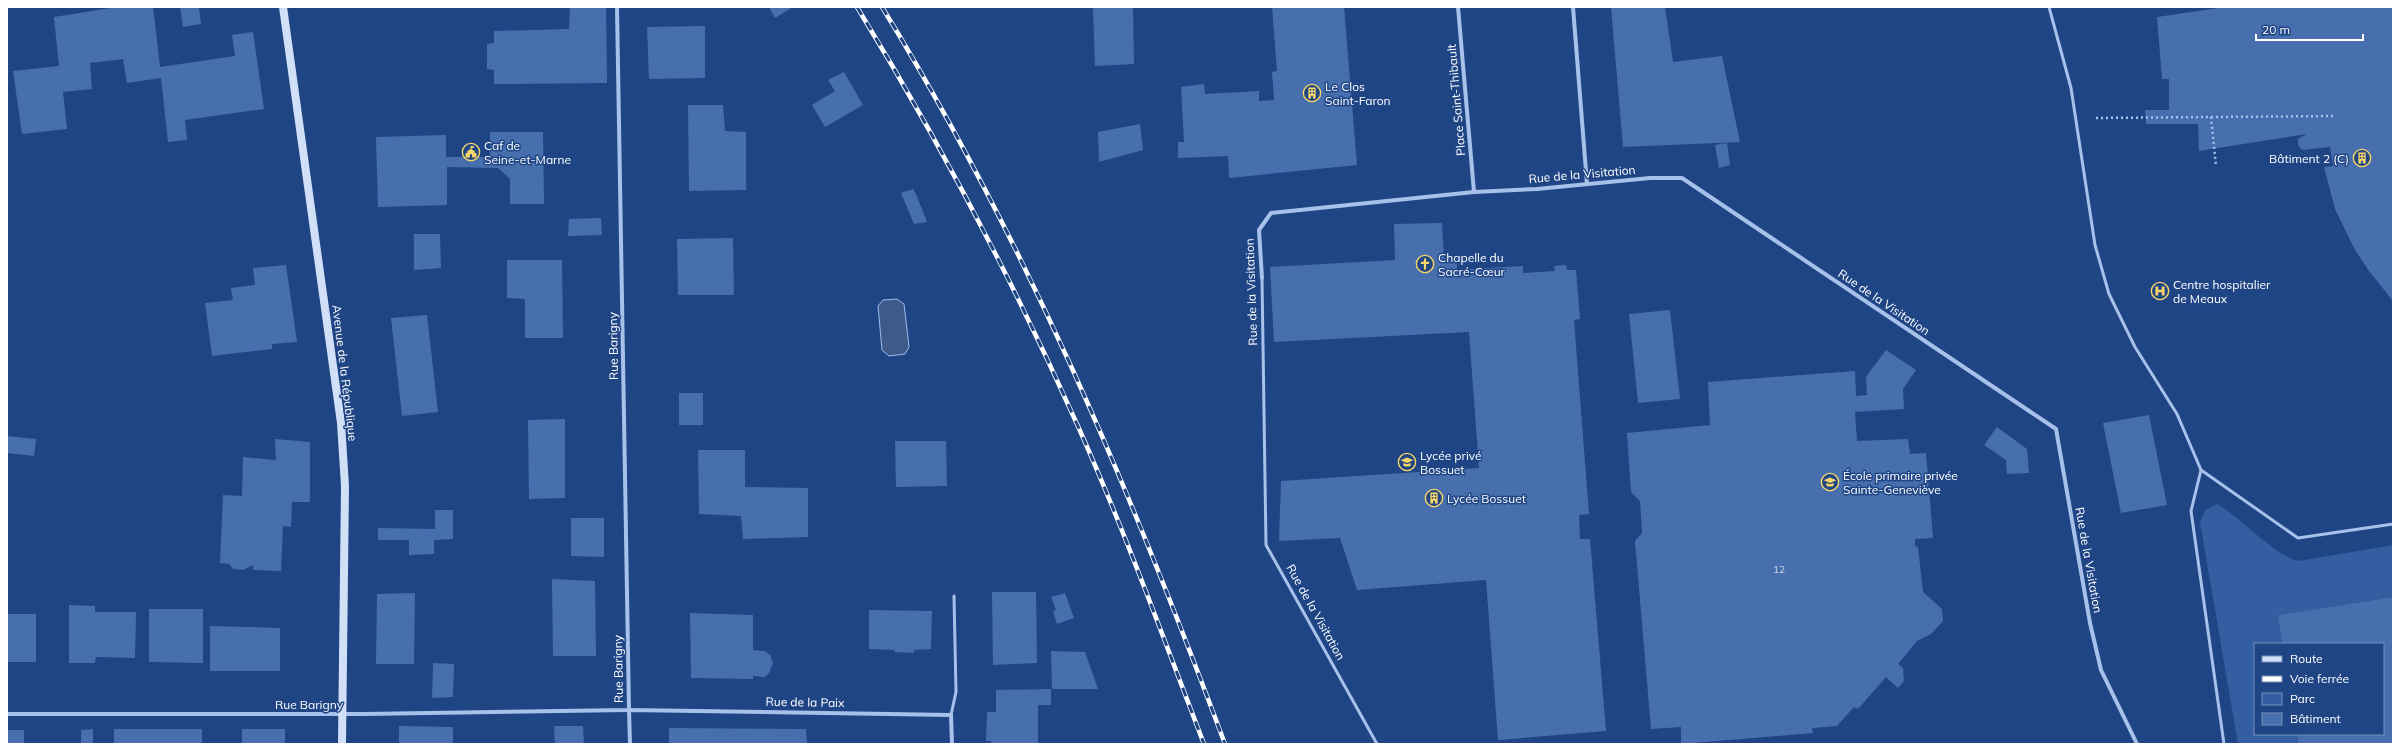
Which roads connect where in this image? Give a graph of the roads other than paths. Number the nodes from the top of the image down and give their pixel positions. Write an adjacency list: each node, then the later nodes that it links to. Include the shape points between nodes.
1 (283, 7): 14 (street, Avenue de la République, via 341,423 345,486)
2 (617, 7): 12 (street, Rue Barigny)
3 (1458, 7): 7 (street, Place Saint-Thibault)
4 (1573, 7): 6 (street)
5 (2049, 7): 9 (lane, via 2071,88 2095,245 2109,294 2135,347 2177,414)
6 (1587, 184): 7 (street, Rue de la Visitation); 20 (street, Rue de la Visitation, via 1650,178 1682,178 2056,429 2100,670)
7 (1474, 192): 8 (street, Rue de la Visitation, via 1270,214 1259,230)
8 (1262, 278): 19 (lane, Rue de la Visitation, via 1266,544)
9 (2201, 470): 10 (lane, via 2298,538); 21 (lane, via 2191,511)
10 (2393, 524)
11 (954, 596): 15 (lane, via 956,692)
12 (629, 710): 14 (street, Rue Barigny); 15 (street, Rue de la Paix); 17 (street)
13 (7, 714): 14 (street, Rue Barigny)
14 (342, 714): 16 (street, Avenue de la République)
15 (951, 714): 18 (street)
16 (342, 744)
17 (630, 744)
18 (952, 744)
19 (1377, 744)
20 (2137, 744)
21 (2224, 744)

